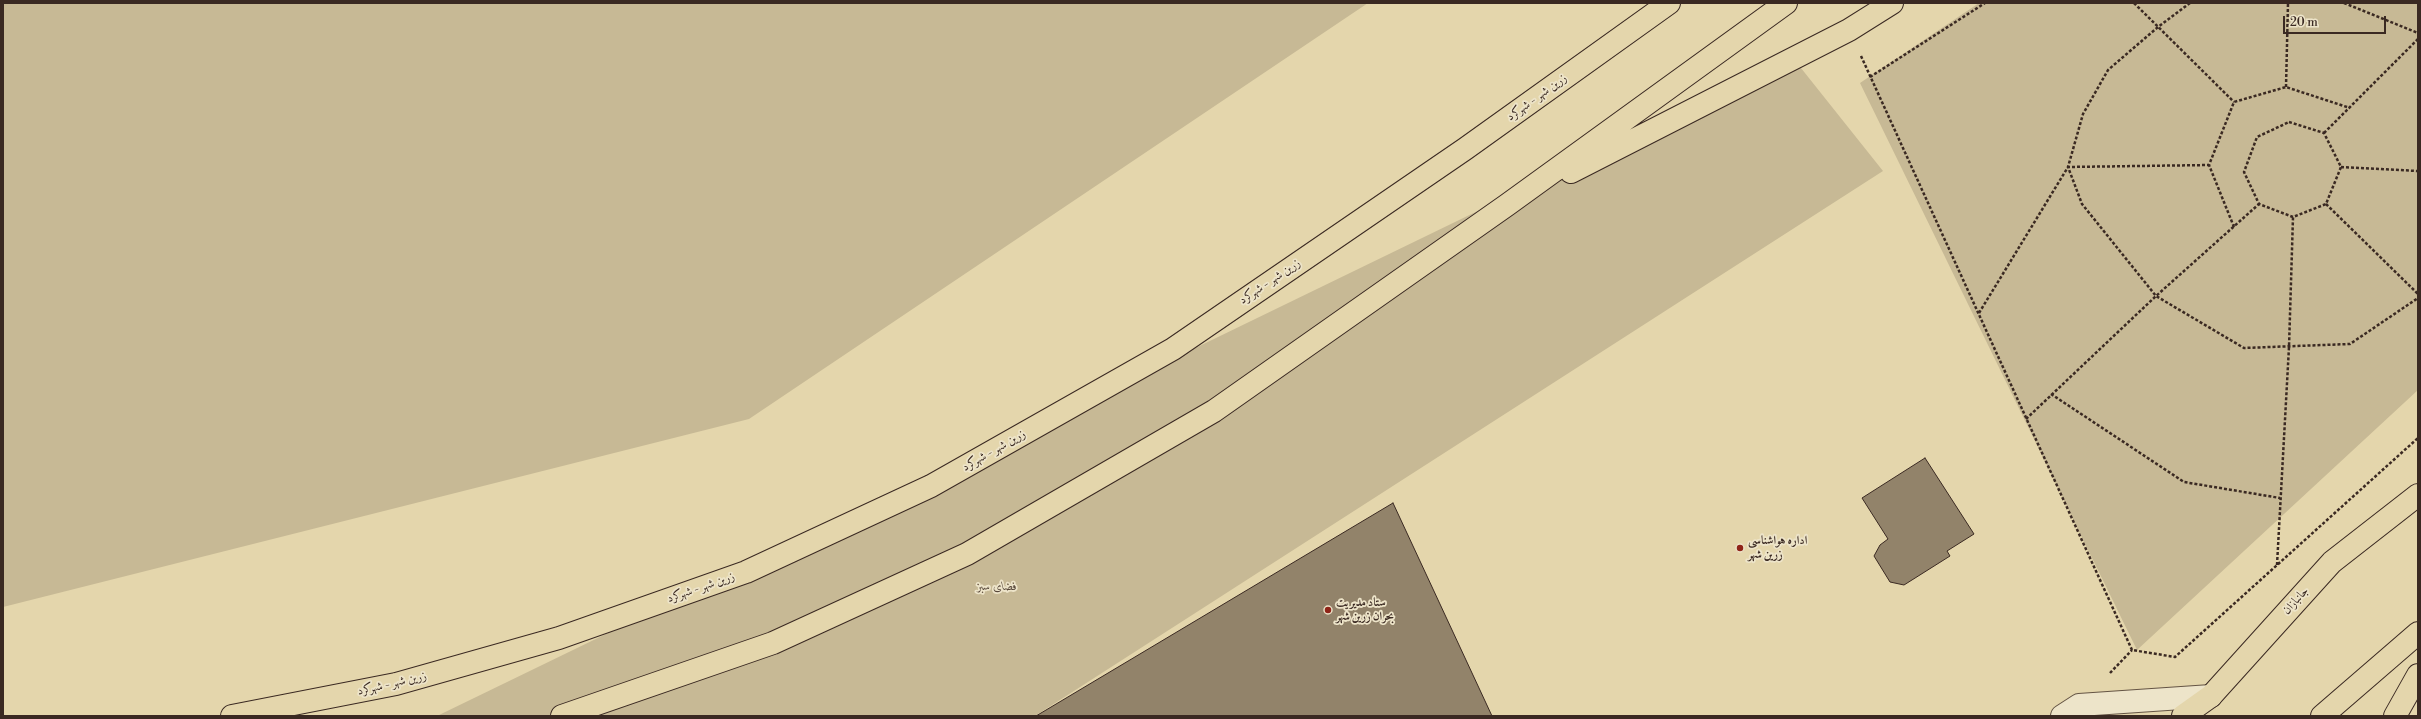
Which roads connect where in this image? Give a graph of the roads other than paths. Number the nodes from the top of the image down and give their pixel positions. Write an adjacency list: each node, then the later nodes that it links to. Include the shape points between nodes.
1 (1669, 3): 9 (main road, زرین شهر - شهرکرد, via 1465,149 1173,349 931,486 746,572 559,638 396,684)
2 (1786, 3): 4 (main road)
3 (1892, 3): 4 (main road, via 1849,30)
4 (1507, 205): 10 (main road, via 1214,411 967,554 773,643)
5 (2418, 495): 8 (main road, جانبازان, via 2332,562)
6 (2418, 633): 13 (main road)
7 (2418, 675): 14 (main road)
8 (2211, 696): 11 (street, via 2079,704); 12 (main road, جانبازان)
9 (232, 716)
10 (562, 716)
11 (2062, 716)
12 (2183, 716)
13 (2322, 716)
14 (2395, 716)

